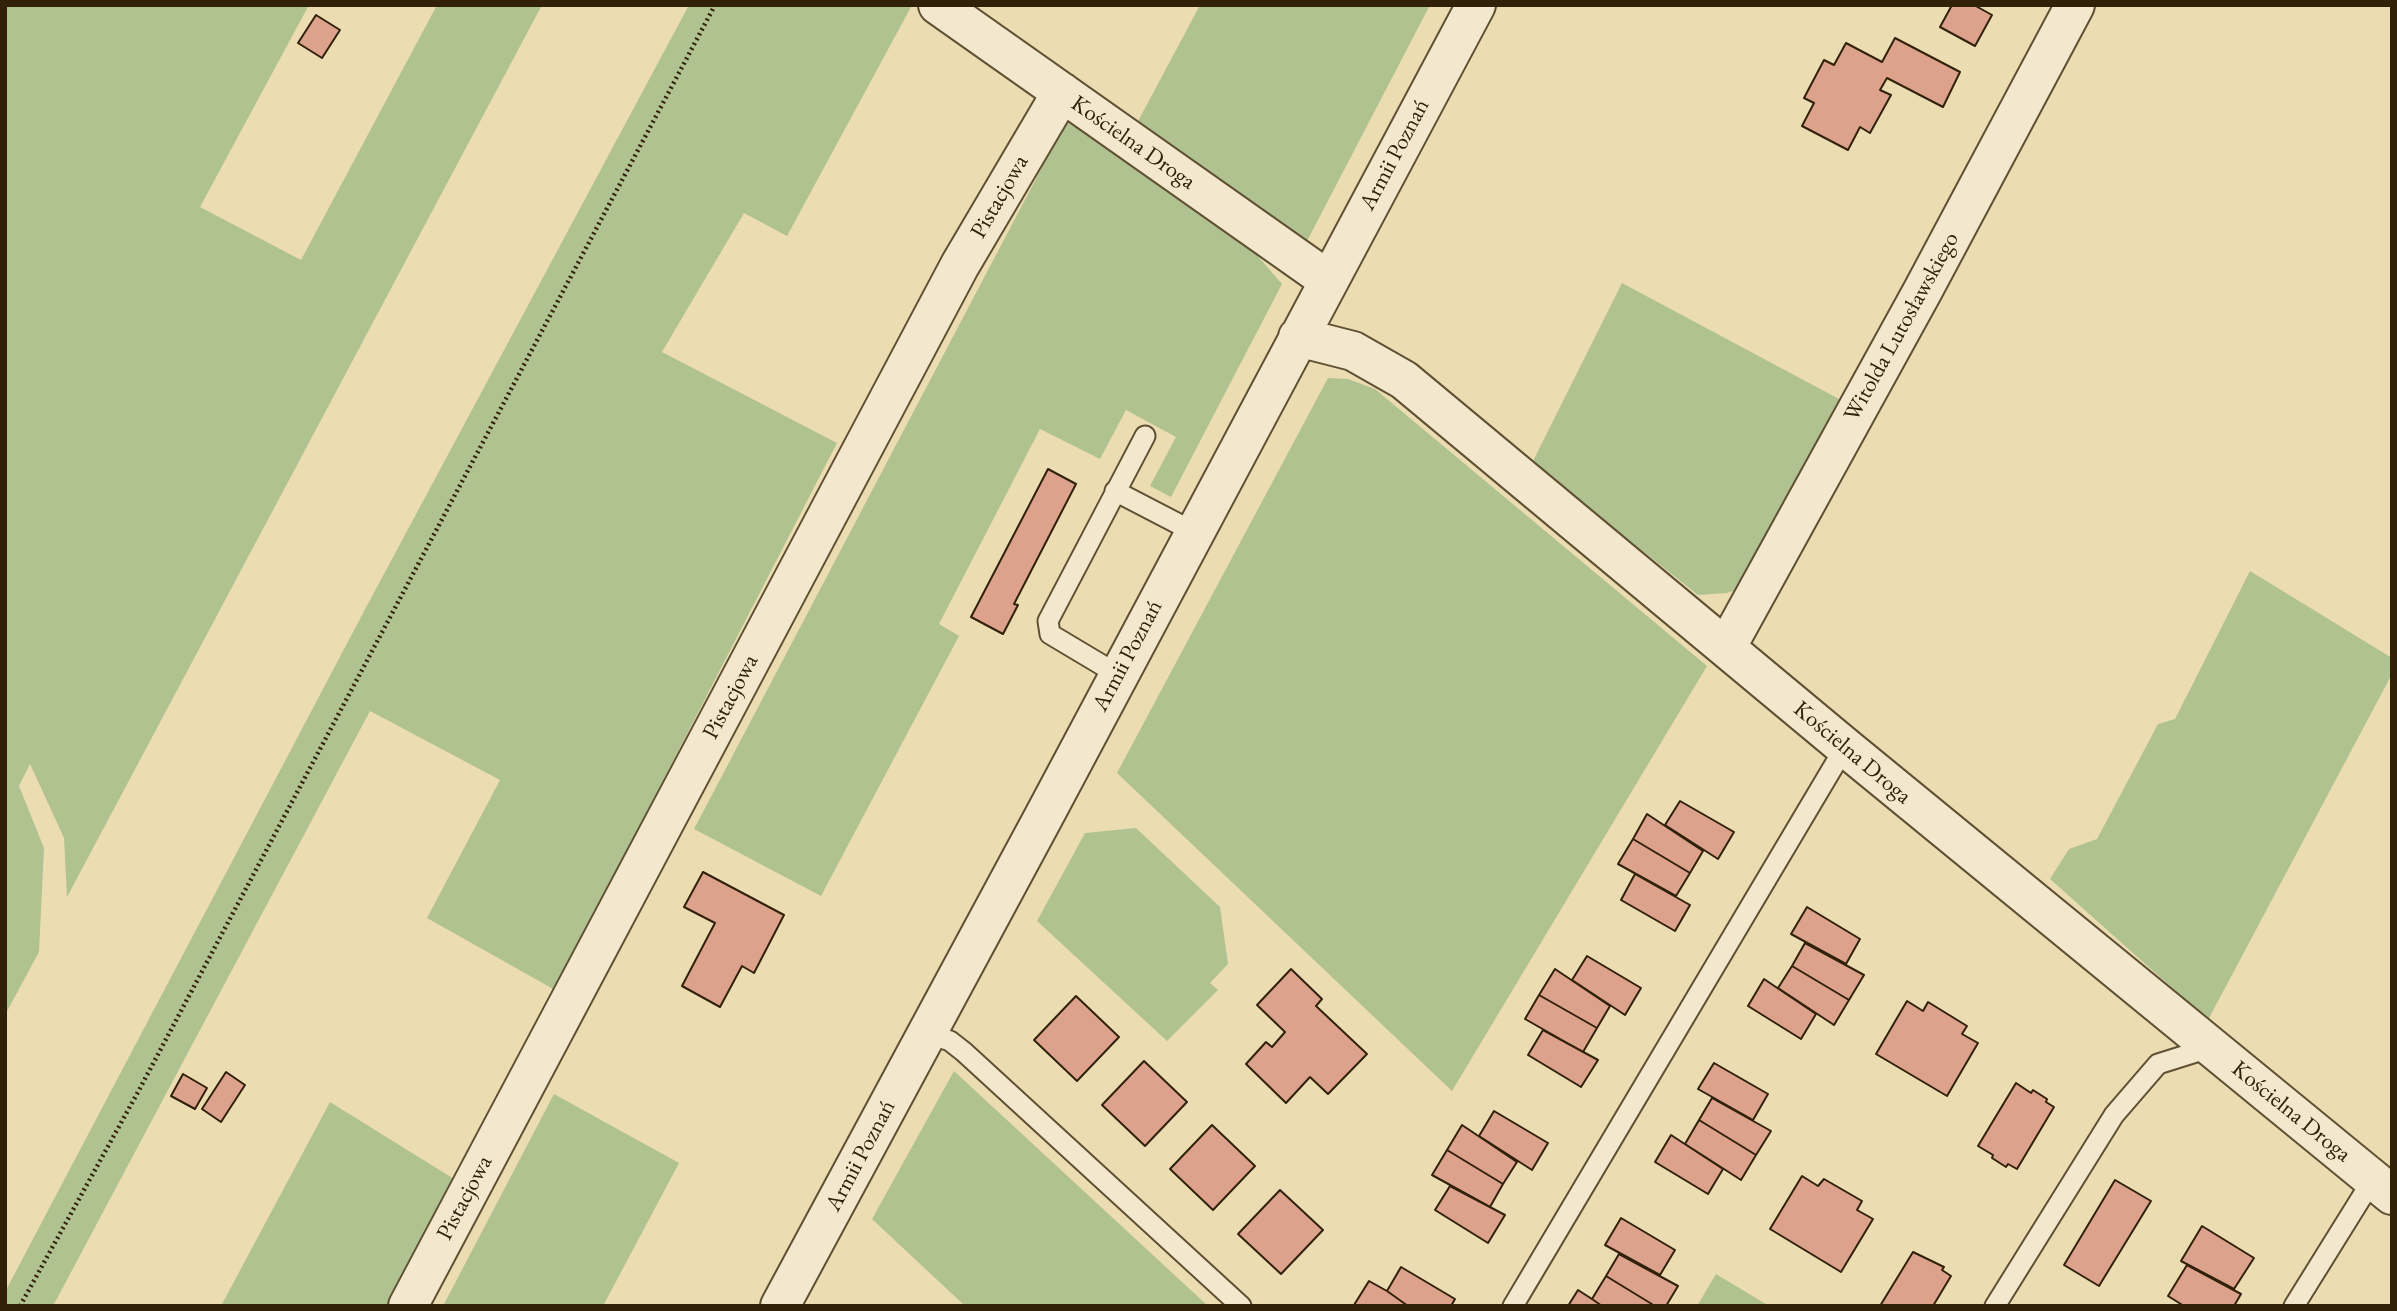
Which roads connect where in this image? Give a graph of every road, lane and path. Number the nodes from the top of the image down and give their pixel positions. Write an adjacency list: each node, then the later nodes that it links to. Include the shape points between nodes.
1 (715, 5): 17 (path)
2 (938, 5): 5 (street, Kościelna Droga)
3 (1476, 5): 6 (street, Armii Poznań)
4 (2075, 5): 11 (street, Witolda Lutosławskiego)
5 (1062, 92): 6 (street, Kościelna Droga); 18 (street, Pistacjowa, via 960,265)
6 (1328, 280): 7 (street, Armii Poznań)
7 (1298, 337): 10 (street, Armii Poznań); 11 (street, Kościelna Droga, via 1353,351 1404,380)
8 (1145, 436): 9 (lane)
9 (1115, 491): 10 (lane); 12 (lane, via 1048,621 1050,634 1059,641)
10 (1194, 532): 12 (street, Armii Poznań)
11 (1726, 648): 13 (street, Kościelna Droga)
12 (1117, 674): 14 (street, Armii Poznań)
13 (1845, 747): 15 (street, Kościelna Droga); 21 (lane)
14 (927, 1033): 19 (street, Armii Poznań); 20 (lane, via 964,1052)
15 (2212, 1047): 16 (street, Kościelna Droga); 22 (lane, via 2158,1064 2114,1115)
16 (2382, 1187): 23 (lane)
17 (20, 1306)
18 (408, 1306)
19 (780, 1306)
20 (1241, 1306)
21 (1513, 1306)
22 (1995, 1306)
23 (2294, 1306)

